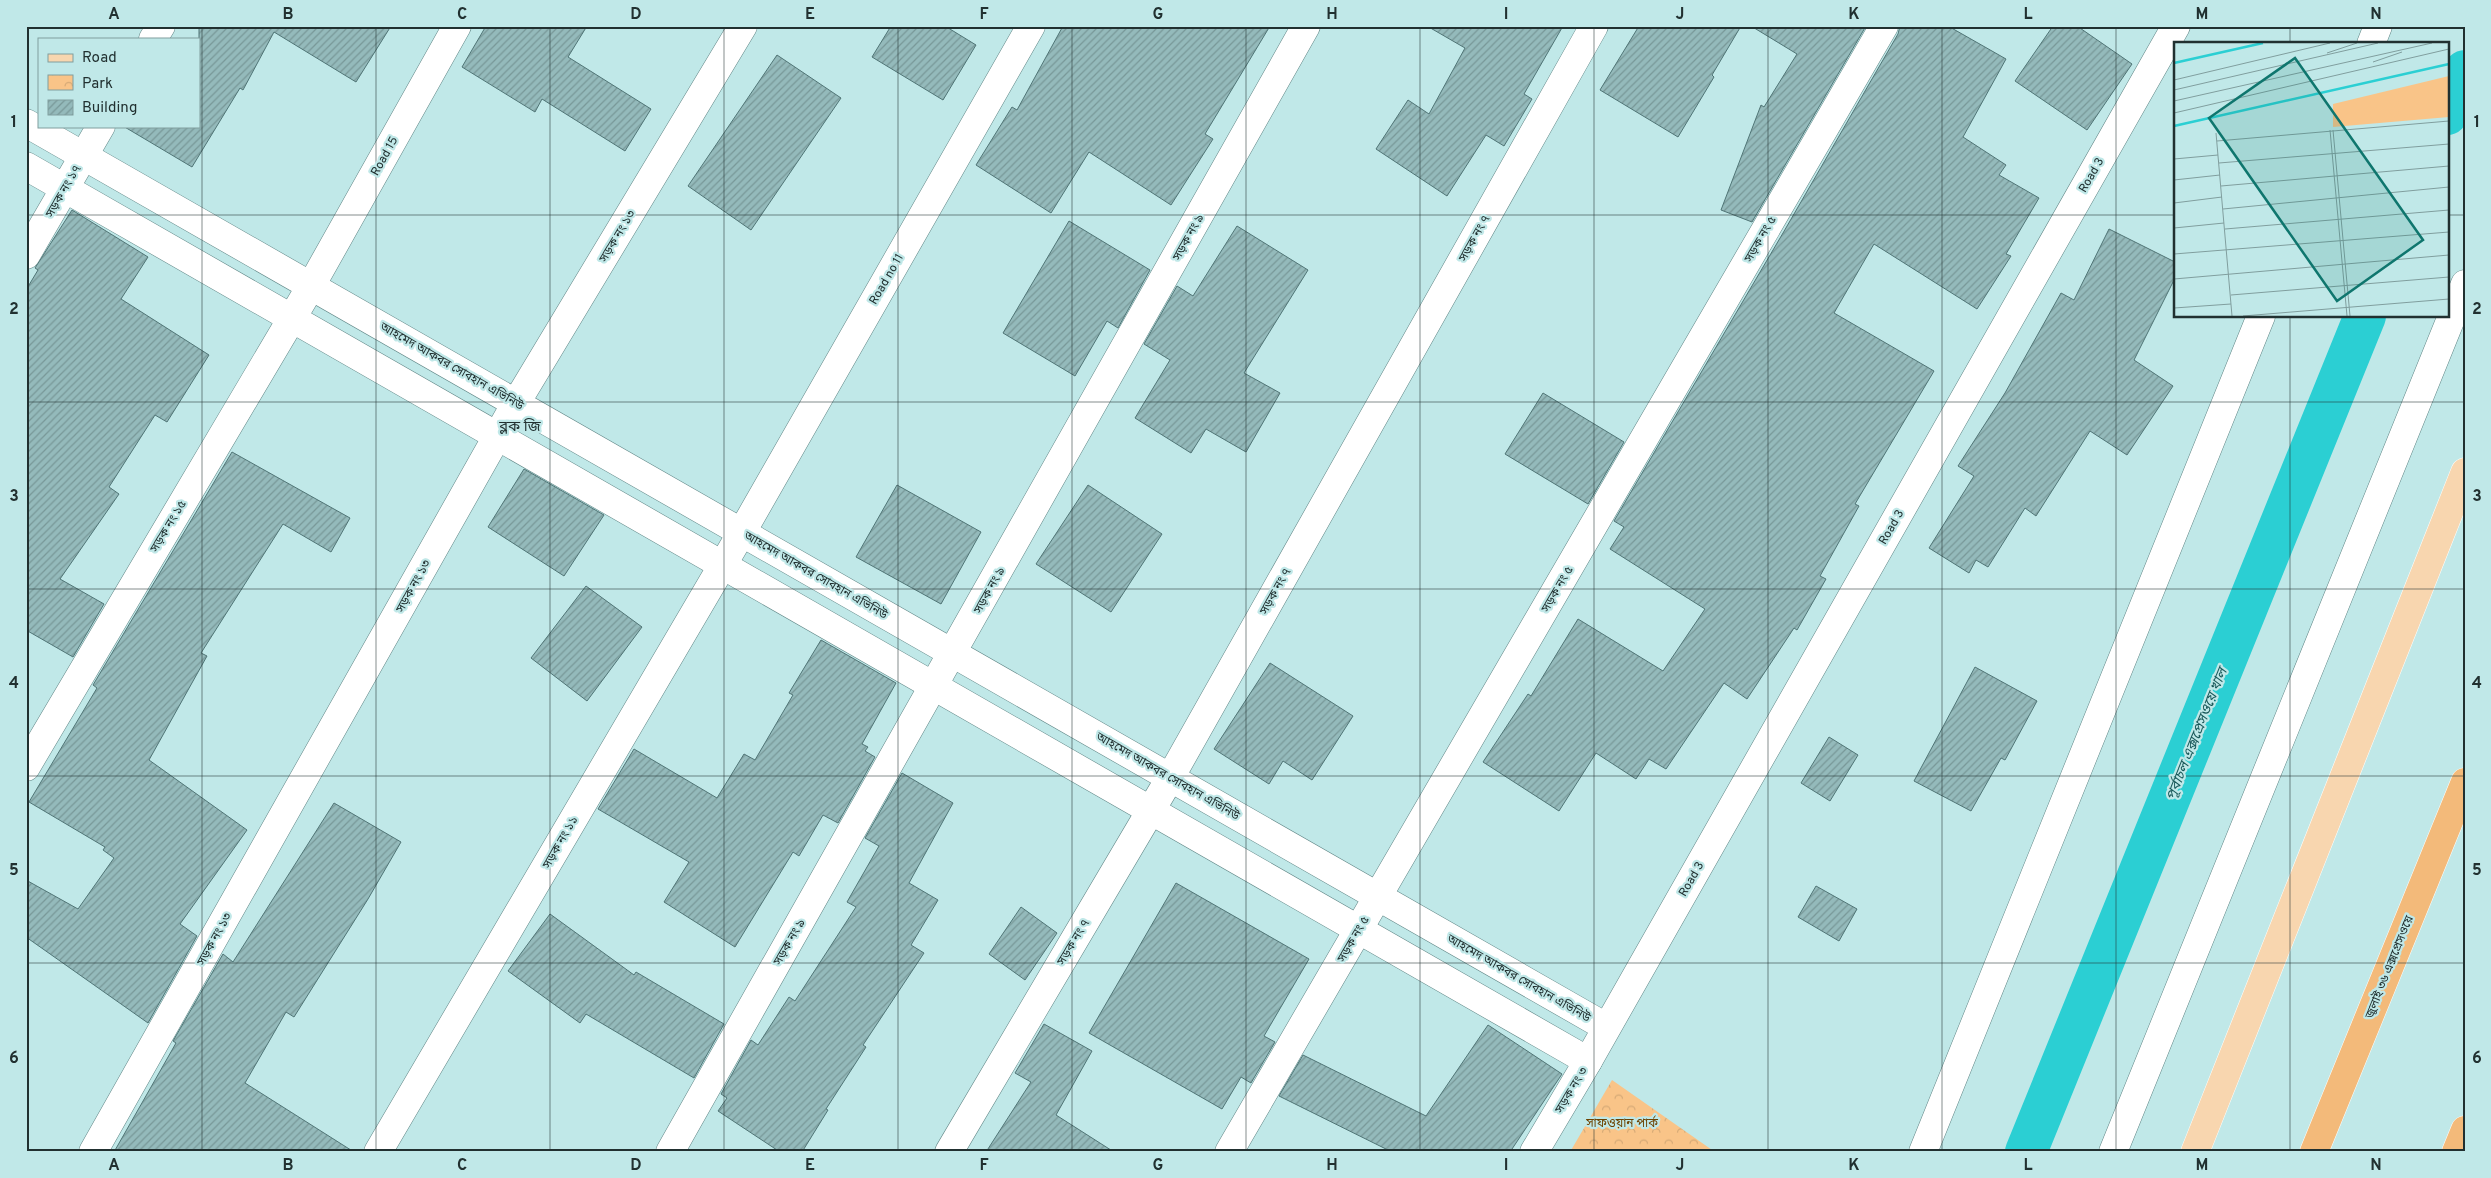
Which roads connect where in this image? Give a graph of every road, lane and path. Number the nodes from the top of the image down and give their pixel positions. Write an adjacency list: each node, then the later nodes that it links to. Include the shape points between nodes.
1 (161, 26): 10 (street)
2 (457, 26): 19 (street, Road 15)
3 (743, 26): 22 (street, সড়ক নং ১৩)
4 (1031, 26): 25 (street, Road no 11)
5 (1306, 26): 27 (street, সড়ক নং ৯)
6 (1594, 26): 30 (street, সড়ক নং ৭)
7 (1884, 26): 33 (street, সড়ক নং ৫)
8 (2176, 26): 35 (street, Road 3)
9 (2378, 26): 11 (street)
10 (154, 38)
11 (2372, 42)
12 (26, 122): 14 (street, আহমেদ আকবর সোবহান এভিনিউ)
13 (99, 128): 14 (street, সড়ক নং ১৭)
14 (83, 155): 16 (street, সড়ক নং ১৭); 19 (street, আহমেদ আকবর সোবহান এভিনিউ)
15 (26, 166): 16 (street)
16 (64, 188): 17 (street, সড়ক নং ১৭); 20 (street)
17 (26, 255)
18 (2465, 284): 45 (street)
19 (311, 286): 20 (street, সড়ক নং ১৫); 22 (street, আহমেদ আকবর সোবহান এভিনিউ)
20 (292, 318): 23 (street); 29 (street, সড়ক নং ১৫)
21 (2260, 318): 44 (street)
22 (516, 403): 23 (street, সড়ক নং ১৩); 25 (street, আহমেদ আকবর সোবহান এভিনিউ)
23 (498, 436): 26 (street); 38 (street, সড়ক নং ১৩)
24 (2465, 472): 46 (main road)
25 (742, 532): 26 (street, সড়ক নং ১১); 27 (street, আহমেদ আকবর সোবহান এভিনিউ)
26 (722, 564): 28 (street); 39 (street, সড়ক নং ১১)
27 (953, 654): 28 (street, সড়ক নং ৯); 30 (street, আহমেদ আকবর সোবহান এভিনিউ)
28 (934, 686): 32 (street); 40 (street, সড়ক নং ৯)
29 (26, 767)
30 (1170, 778): 32 (street, সড়ক নং ৭); 33 (street, আহমেদ আকবর সোবহান এভিনিউ)
31 (2465, 782): 47 (highway, জুলাই ৩৬ এক্সপ্রেসওয়ে)
32 (1150, 810): 34 (street); 41 (street, সড়ক নং ৭)
33 (1378, 897): 34 (street, সড়ক নং ৫); 35 (street, আহমেদ আকবর সোবহান এভিনিউ)
34 (1359, 929): 36 (street); 42 (street, সড়ক নং ৫)
35 (1606, 1028): 36 (street, সড়ক নং ৩)
36 (1588, 1060): 43 (street, সড়ক নং ৩)
37 (2465, 1130): 48 (highway)
38 (93, 1152)
39 (378, 1152)
40 (670, 1152)
41 (949, 1152)
42 (1229, 1152)
43 (1534, 1152)
44 (1923, 1152)
45 (2113, 1152)
46 (2195, 1152)
47 (2314, 1152)
48 (2456, 1152)

